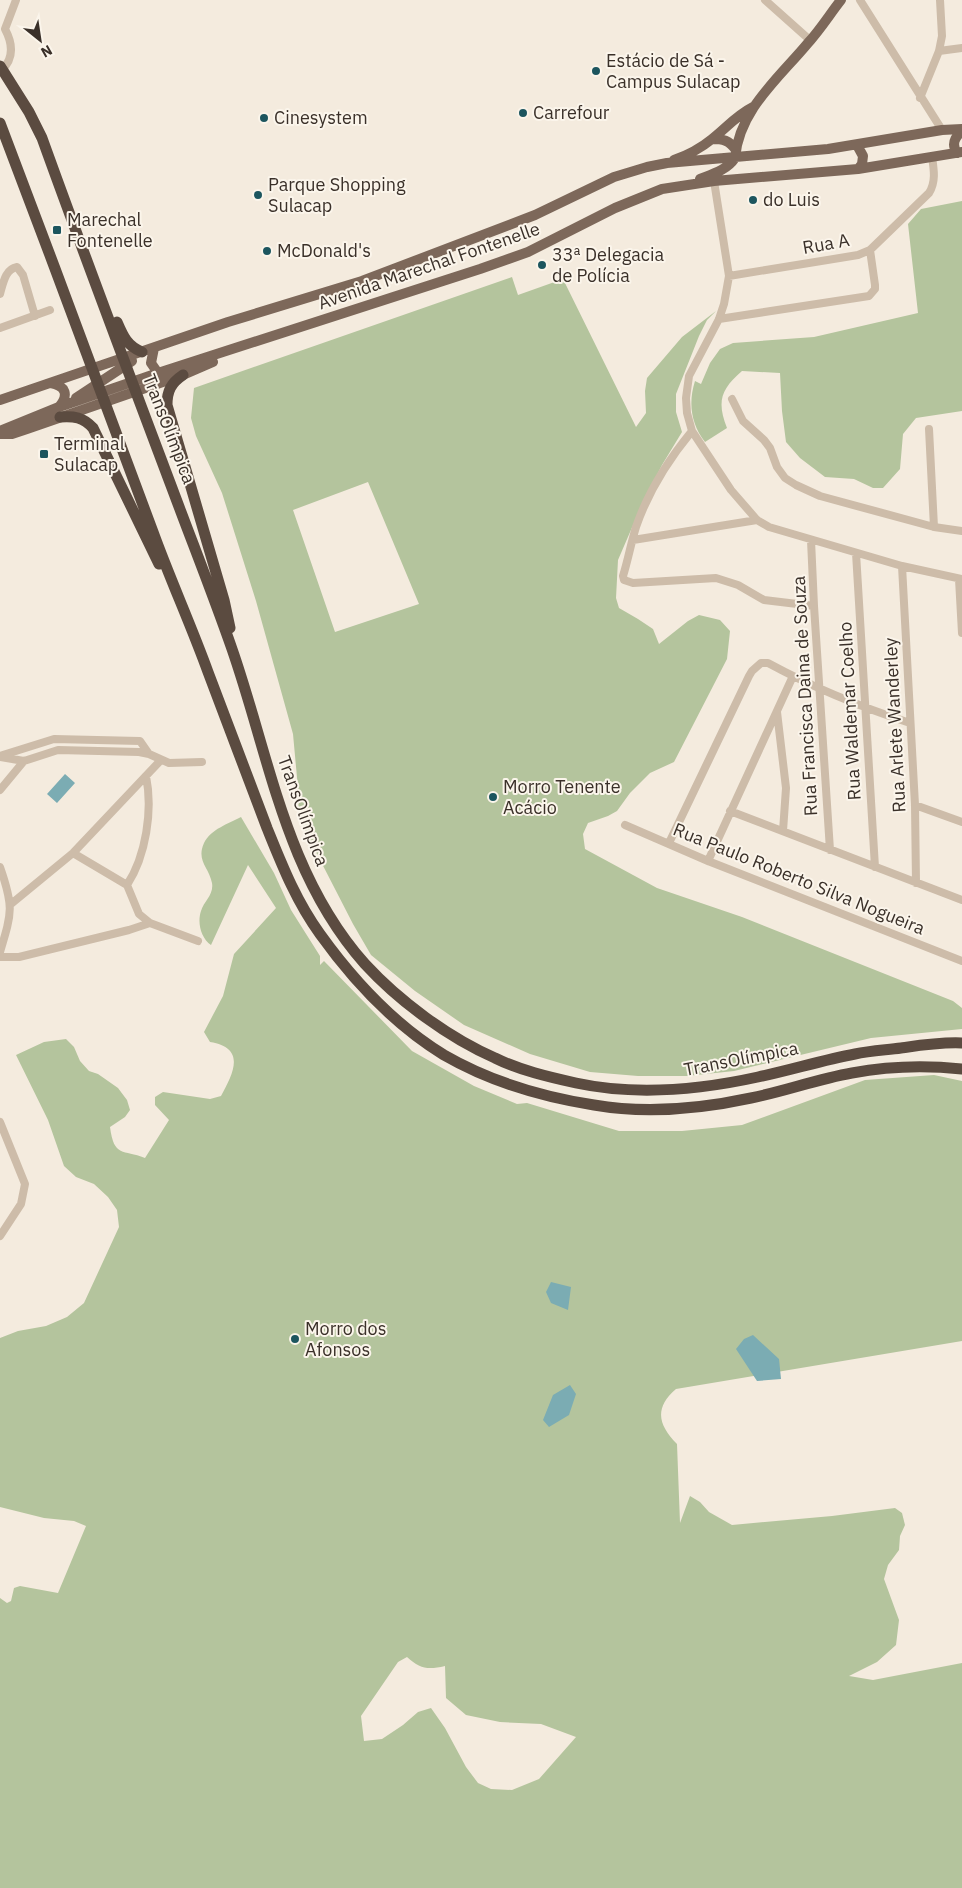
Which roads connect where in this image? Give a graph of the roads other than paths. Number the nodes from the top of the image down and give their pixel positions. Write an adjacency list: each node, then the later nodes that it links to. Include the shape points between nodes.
1 (16, 0): 10 (street, via 5,30 12,52)
2 (764, 0): 6 (street)
3 (841, 0): 6 (main road)
4 (860, 0): 11 (street)
5 (940, 0): 8 (street, via 942,36)
6 (811, 41): 12 (main road)
7 (962, 48): 8 (street)
8 (939, 51): 11 (street)
9 (0, 66): 32 (highway, TransOlímpica, via 42,138)
10 (0, 71)
11 (920, 98): 14 (street)
12 (754, 106): 16 (main road); 19 (main road, via 741,130)
13 (0, 123): 52 (highway)
14 (942, 130): 15 (main road, Avenida Marechal Fontenelle); 17 (main road, Avenida Marechal Fontenelle)
15 (962, 130): 18 (main road, via 954,148)
16 (712, 140): 19 (main road, via 730,142); 21 (main road)
17 (857, 145): 19 (main road, Avenida Marechal Fontenelle, via 790,154); 22 (main road, via 863,156)
18 (960, 152): 20 (main road, Avenida Marechal Fontenelle)
19 (736, 154): 21 (main road, Avenida Marechal Fontenelle); 24 (main road, via 722,170)
20 (932, 158): 22 (main road, Avenida Marechal Fontenelle); 25 (street, Rua A, via 934,177 929,193)
21 (667, 163): 33 (main road, Avenida Marechal Fontenelle, via 614,177 535,215 362,281)
22 (858, 169): 23 (main road, Avenida Marechal Fontenelle)
23 (714, 181): 24 (main road, Avenida Marechal Fontenelle); 26 (street)
24 (685, 184): 34 (main road, Avenida Marechal Fontenelle, via 641,197 512,258)
25 (870, 250): 26 (street, Rua A, via 858,255); 30 (street, via 875,285 870,296)
26 (729, 276): 30 (street)
27 (0, 294): 29 (street, via 10,269 17,267 23,275)
28 (50, 310): 29 (street)
29 (35, 316): 31 (street)
30 (719, 319): 42 (street, via 689,376 686,398)
31 (0, 328)
32 (129, 348): 33 (main road, Avenida Marechal Fontenelle); 37 (main road, Avenida Marechal Fontenelle); 40 (main road, via 130,364); 55 (highway, TransOlímpica, via 143,409)
33 (154, 348): 35 (main road, via 151,363)
34 (225, 352): 35 (main road, Avenida Marechal Fontenelle); 36 (main road, via 213,362)
35 (158, 373): 40 (main road, Avenida Marechal Fontenelle)
36 (183, 375): 40 (main road); 55 (highway, via 169,388 167,405 224,600)
37 (51, 383): 38 (main road, Avenida Marechal Fontenelle); 40 (main road, via 62,387 66,394)
38 (0, 400)
39 (732, 400): 45 (street, via 743,421 770,448 785,478 796,485 820,496)
40 (63, 409): 43 (main road, via 19,432); 52 (highway, via 93,428)
41 (929, 429): 45 (street)
42 (692, 431): 44 (street, via 731,490); 47 (street, via 666,465 646,504)
43 (0, 432)
44 (757, 520): 47 (street); 48 (street, via 782,532)
45 (934, 527): 46 (street)
46 (962, 532)
47 (633, 540): 53 (street, via 623,576 630,583 716,578 738,585 764,600)
48 (811, 540): 49 (street); 53 (street, Rua Francisca Daina de Souza)
49 (856, 553): 50 (street); 58 (street, Rua Waldemar Coelho)
50 (902, 566): 51 (street); 60 (street, Rua Arlete Wanderley)
51 (960, 579): 54 (street)
52 (181, 605): 89 (highway, via 250,786 301,905 320,934 382,1007 444,1055 521,1088 567,1100 628,1109 709,1106 850,1073 934,1066)
53 (814, 606): 57 (street, Rua Francisca Daina de Souza)
54 (962, 633)
55 (231, 647): 88 (highway, TransOlímpica, via 283,818 317,896 336,926 365,963 397,994 464,1042 497,1060 577,1083 636,1090 677,1090 718,1085 858,1054 936,1042)
56 (793, 676): 57 (street); 59 (street); 73 (street, via 768,663 761,663 748,676)
57 (819, 688): 58 (street); 74 (street, Rua Francisca Daina de Souza)
58 (865, 707): 60 (street); 78 (street, Rua Waldemar Coelho)
59 (777, 712): 69 (street); 72 (street, via 786,788)
60 (910, 723): 68 (street, Rua Arlete Wanderley)
61 (149, 754): 62 (street, via 140,741 54,739); 63 (street); 64 (street, via 58,750)
62 (0, 756): 64 (street)
63 (160, 761): 65 (street); 66 (street)
64 (24, 762): 67 (street)
65 (202, 762)
66 (146, 776): 75 (street); 80 (street, via 150,805 136,872)
67 (0, 790)
68 (915, 805): 70 (street); 79 (street, Rua Arlete Wanderley)
69 (730, 811): 72 (street); 76 (street)
70 (962, 822)
71 (625, 825): 73 (street, Rua Paulo Roberto Silva Nogueira)
72 (783, 831): 74 (street)
73 (669, 843): 76 (street, Rua Paulo Roberto Silva Nogueira)
74 (830, 850): 78 (street)
75 (73, 853): 80 (street); 82 (street)
76 (708, 861): 87 (street, Rua Paulo Roberto Silva Nogueira)
77 (0, 867): 82 (street)
78 (875, 867): 79 (street)
79 (916, 883): 81 (street)
80 (127, 885): 83 (street, via 139,914)
81 (962, 900)
82 (11, 904): 85 (street)
83 (150, 923): 84 (street); 86 (street, via 19,958)
84 (198, 941)
85 (0, 952)
86 (0, 957)
87 (962, 961)
88 (962, 1043)
89 (962, 1070)
90 (0, 1122): 91 (street, via 25,1184 21,1204)
91 (0, 1236)

